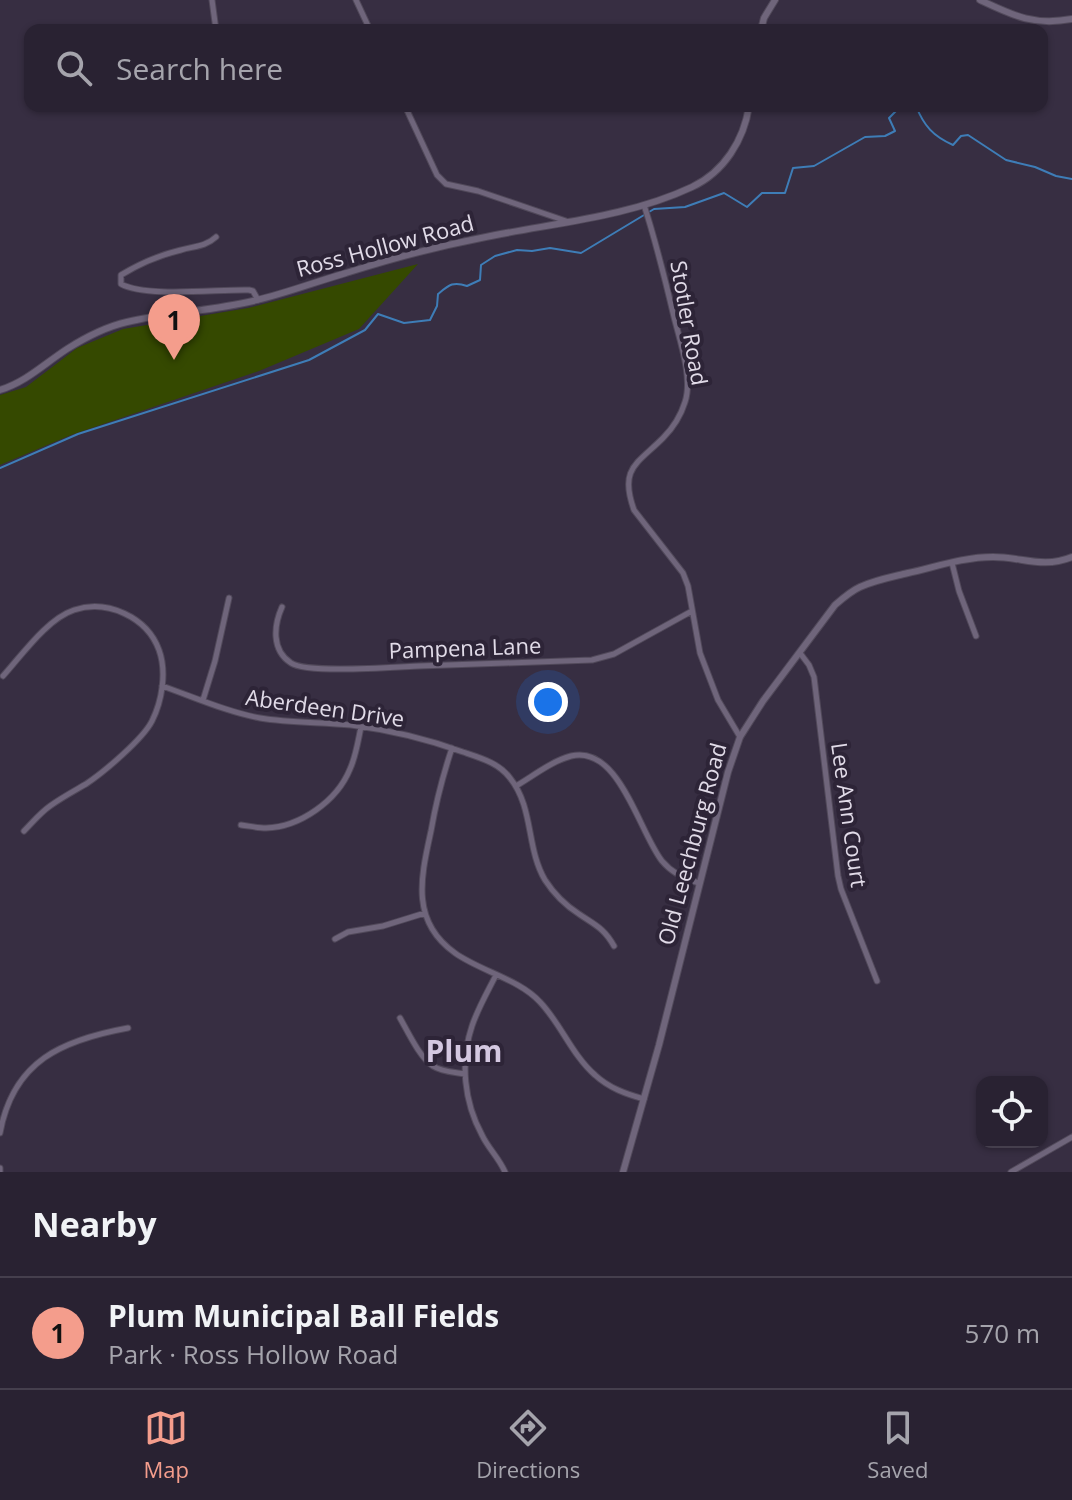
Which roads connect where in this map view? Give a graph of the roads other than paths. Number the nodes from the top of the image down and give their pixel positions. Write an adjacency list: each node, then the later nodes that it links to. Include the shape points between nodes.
1 (212, 0): 6 (street)
2 (356, 0): 7 (street)
3 (775, 0): 8 (street)
4 (980, 0): 5 (street, via 1024,19)
5 (1072, 19)
6 (215, 24)
7 (367, 24)
8 (762, 24)
9 (408, 112): 12 (street, via 446,184)
10 (748, 112): 11 (street, Ross Hollow Road, via 736,146 717,170)
11 (645, 208): 12 (street, Ross Hollow Road); 20 (street, Stotler Road, via 663,266 687,390 671,430 631,471 629,490 634,510 683,573)
12 (566, 221): 14 (street, Ross Hollow Road, via 402,256)
13 (216, 237): 14 (street, via 127,272 121,275 121,284 153,290 249,290)
14 (258, 300): 15 (street, Ross Hollow Road, via 109,327)
15 (0, 390)
16 (1072, 557): 17 (street, Old Leechburg Road, via 1040,564 993,557)
17 (952, 563): 21 (street); 22 (street, Old Leechburg Road, via 886,578 850,593)
18 (229, 598): 25 (street)
19 (282, 607): 20 (street, Pampena Lane, via 276,641 291,663 353,668 592,660 614,654)
20 (692, 611): 27 (street, Stotler Road, via 700,653)
21 (976, 636)
22 (800, 653): 27 (street, Old Leechburg Road); 37 (street, Lee Ann Court, via 814,677 841,889)
23 (3, 676): 24 (street, via 56,620 74,610 103,607 128,615 150,635 161,658)
24 (162, 686): 25 (street, Aberdeen Drive); 31 (street, via 146,730 91,781 50,805)
25 (203, 700): 26 (street, Aberdeen Drive, via 264,718)
26 (361, 727): 28 (street, Aberdeen Drive); 30 (street, via 350,769 327,802 288,824)
27 (740, 737): 32 (street, Old Leechburg Road)
28 (452, 748): 29 (street, Aberdeen Drive, via 501,768); 33 (street, via 422,873)
29 (516, 786): 32 (street, via 563,758 580,754 599,760 614,774 661,860); 35 (street, Aberdeen Drive, via 546,882 563,903 601,928)
30 (241, 825)
31 (24, 831)
32 (699, 883): 41 (street, Old Leechburg Road)
33 (425, 913): 34 (street); 36 (street, via 434,932 456,954)
34 (335, 939)
35 (614, 946)
36 (496, 975): 40 (street, via 472,1024); 41 (street, via 538,1000 593,1074)
37 (877, 981)
38 (400, 1018): 40 (street, via 430,1065)
39 (128, 1028): 42 (street, via 69,1043 34,1064 17,1082)
40 (465, 1074): 44 (street, via 471,1109)
41 (644, 1099): 45 (street, Old Leechburg Road)
42 (0, 1133)
43 (1072, 1137): 46 (street)
44 (505, 1172)
45 (623, 1172)
46 (1011, 1172)

